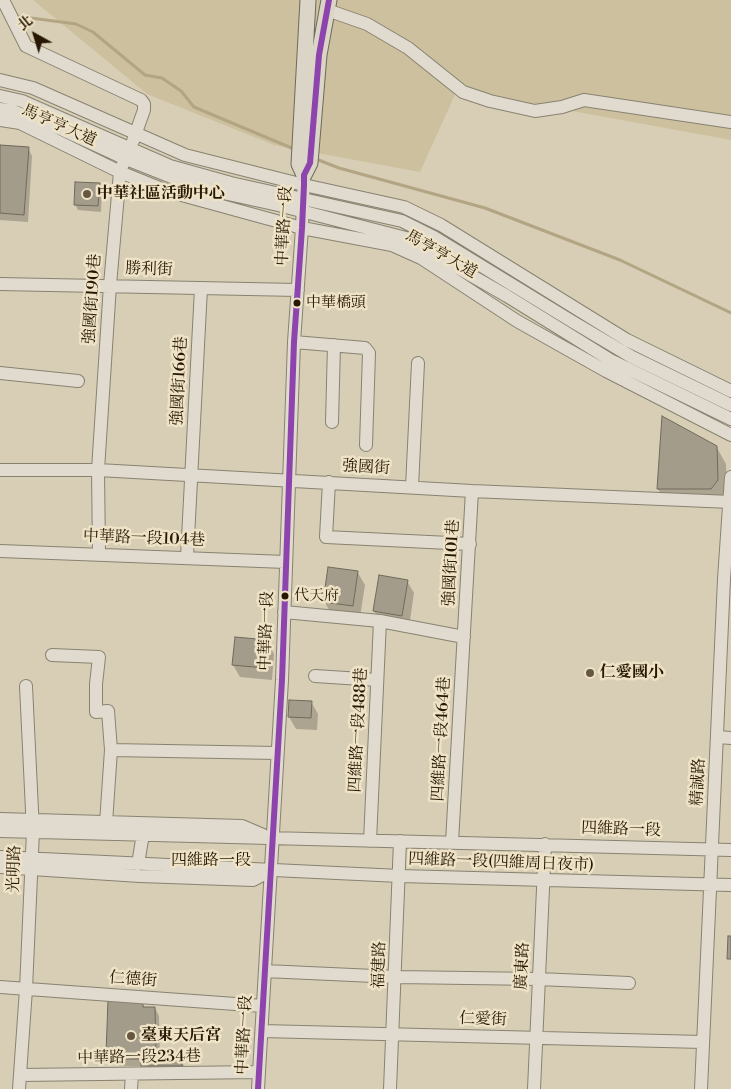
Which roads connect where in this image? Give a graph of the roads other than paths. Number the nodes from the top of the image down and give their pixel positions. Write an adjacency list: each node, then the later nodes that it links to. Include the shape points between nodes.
1 (308, 0): 12 (main road, via 299,164)
2 (3, 1): 9 (street, 強國街190巷, via 31,50 141,100 144,110)
3 (328, 5): 8 (street, via 408,48 463,92 490,101 535,111 584,100); 12 (main road, via 319,55 310,163)
4 (0, 80): 9 (street, 馬亨亨大道, via 33,88)
5 (0, 96): 10 (street, 馬亨亨大道, via 22,101)
6 (0, 109): 10 (street, 馬亨亨大道)
7 (0, 120): 11 (street, 馬亨亨大道, via 20,123)
8 (731, 122)
9 (136, 134): 10 (street, 強國街190巷); 12 (street, 馬亨亨大道, via 185,155)
10 (128, 154): 11 (street, 強國街190巷); 13 (street, 馬亨亨大道, via 231,183); 14 (street, 馬亨亨大道, via 179,180)
11 (120, 172): 16 (street, 馬亨亨大道, via 167,191); 20 (street, 強國街190巷)
12 (304, 180): 13 (street, 中華路一段); 15 (street, 馬亨亨大道, via 404,207)
13 (303, 198): 14 (street, 中華路一段); 17 (street, 馬亨亨大道, via 402,221)
14 (302, 212): 16 (street, 中華路一段); 18 (street, 馬亨亨大道, via 406,238)
15 (441, 225): 17 (street); 25 (street, 馬亨亨大道)
16 (302, 228): 18 (street, 馬亨亨大道); 22 (street, 中華路一段)
17 (434, 237): 25 (street, 馬亨亨大道)
18 (424, 254): 27 (street, 馬亨亨大道, via 507,296)
19 (0, 284): 20 (street, 勝利街)
20 (110, 285): 21 (street, 勝利街); 37 (street, 強國街190巷)
21 (201, 288): 22 (street, 勝利街); 38 (street, 強國街166巷)
22 (298, 290): 23 (street, 中華路一段)
23 (294, 342): 24 (street); 40 (street, 中華路一段)
24 (334, 345): 33 (street); 35 (street, via 364,348 369,353)
25 (625, 345): 30 (street, 馬亨亨大道); 31 (street, 馬亨亨大道)
26 (418, 363): 42 (street)
27 (609, 366): 32 (street, 馬亨亨大道); 34 (street, 馬亨亨大道)
28 (0, 373): 29 (street)
29 (78, 381)
30 (731, 391)
31 (731, 405)
32 (731, 419)
33 (332, 422)
34 (731, 435)
35 (366, 445)
36 (0, 470): 37 (street, 強國街)
37 (98, 470): 38 (street, 強國街); 47 (street, 強國街190巷)
38 (191, 475): 40 (street, 強國街); 48 (street, 強國街166巷)
39 (731, 477): 44 (street, 精誠路)
40 (289, 480): 41 (street, 強國街); 49 (street, 中華路一段)
41 (330, 482): 42 (street, 強國街); 45 (street, via 326,537)
42 (412, 487): 43 (street, 強國街)
43 (472, 491): 44 (street, 強國街); 45 (street, 強國街101巷)
44 (730, 502): 50 (street, 精誠路)
45 (470, 544): 54 (street, 強國街101巷)
46 (0, 551): 47 (street, 中華路一段104巷)
47 (98, 554): 48 (street, 中華路一段104巷)
48 (187, 558): 49 (street, 中華路一段104巷)
49 (286, 562): 52 (street, 中華路一段)
50 (728, 579): 51 (street, 精誠路)
51 (727, 611): 57 (street, 精誠路)
52 (284, 612): 53 (street); 63 (street, 中華路一段)
53 (380, 621): 54 (street); 58 (street, 四維路一段488巷)
54 (464, 637): 72 (street, 四維路一段464巷)
55 (52, 655): 62 (street, via 99,657 96,712 108,711)
56 (315, 676): 58 (street)
57 (726, 677): 60 (street, 精誠路)
58 (377, 680): 70 (street, 四維路一段488巷)
59 (26, 686): 66 (street, 光明路)
60 (718, 738): 61 (street); 74 (street, 精誠路)
61 (731, 738)
62 (111, 750): 63 (street); 65 (street)
63 (277, 753): 69 (street, 中華路一段)
64 (0, 819): 66 (street, 四維路一段)
65 (106, 823): 66 (street, 四維路一段); 69 (street, 四維路一段, via 242,826)
66 (33, 825): 67 (street, 四維路一段); 68 (street, 四維路一段); 77 (street, 光明路)
67 (0, 831)
68 (143, 834): 69 (street, 四維路一段); 78 (street)
69 (270, 839): 70 (street, 四維路一段); 80 (street, 中華路一段)
70 (370, 841): 71 (street, 四維路一段)
71 (400, 841): 72 (street, 四維路一段); 81 (street, 福建路)
72 (452, 842): 73 (street, 四維路一段)
73 (545, 844): 74 (street, 四維路一段); 82 (street, 廣東路)
74 (712, 850): 75 (street, 四維路一段); 83 (street, 精誠路)
75 (731, 850)
76 (0, 858): 77 (street, 四維路一段)
77 (32, 864): 78 (street, 四維路一段); 79 (street, 四維路一段); 80 (street, 四維路一段, via 140,876 253,880); 90 (street, 光明路)
78 (138, 864): 80 (street, 四維路一段)
79 (0, 867)
80 (270, 870): 81 (street, 四維路一段(四維周日夜市)); 85 (street, 中華路一段)
81 (400, 876): 82 (street, 四維路一段(四維周日夜市)); 86 (street, 福建路)
82 (544, 880): 83 (street, 四維路一段(四維周日夜市)); 87 (street, 廣東路)
83 (711, 885): 84 (street, 四維路一段(四維周日夜市)); 95 (street, 精誠路)
84 (731, 886)
85 (265, 971): 86 (street); 91 (street, 中華路一段)
86 (396, 977): 87 (street); 93 (street, 福建路)
87 (539, 979): 88 (street); 94 (street, 廣東路)
88 (629, 983)
89 (0, 988): 90 (street, 仁德街)
90 (26, 989): 91 (street, 仁德街); 98 (street, 光明路)
91 (263, 1006): 92 (street, 中華路一段)
92 (262, 1030): 93 (street, 仁愛街); 96 (street, 中華路一段)
93 (394, 1034): 94 (street, 仁愛街); 102 (street, 福建路)
94 (536, 1038): 95 (street, 仁愛街); 103 (street, 廣東路)
95 (703, 1042): 104 (street, 精誠路)
96 (259, 1072): 97 (street, 中華路一段234巷); 101 (street, 中華路一段)
97 (132, 1074): 98 (street, 中華路一段234巷); 100 (street)
98 (20, 1076): 99 (street, 光明路)
99 (19, 1089)
100 (131, 1089)
101 (258, 1089)
102 (390, 1089)
103 (534, 1089)
104 (701, 1089)

